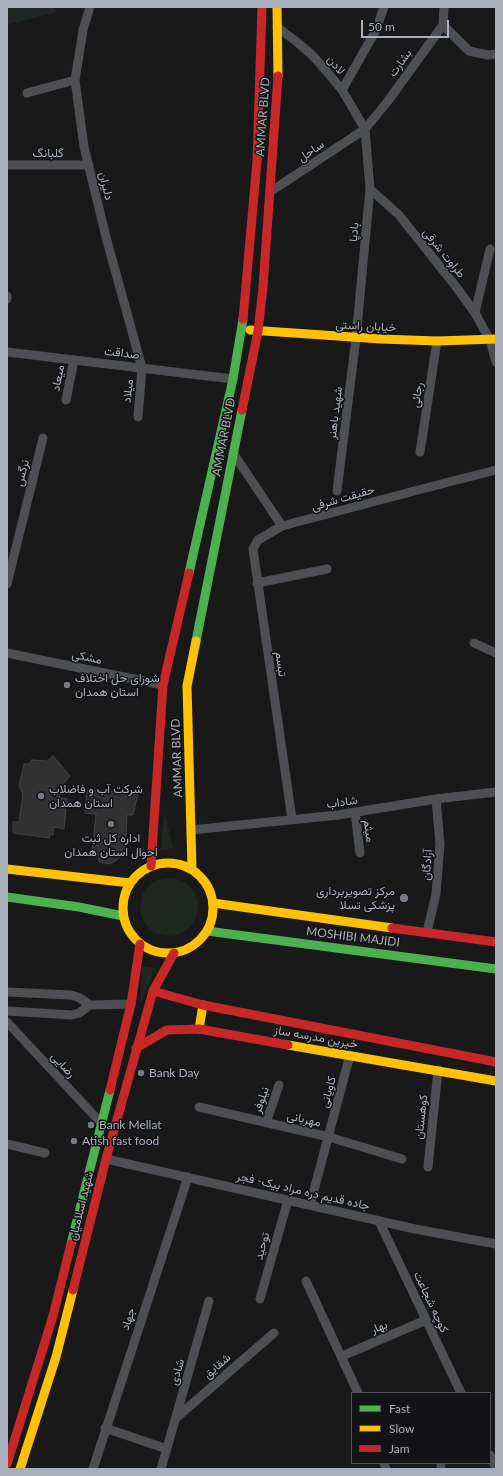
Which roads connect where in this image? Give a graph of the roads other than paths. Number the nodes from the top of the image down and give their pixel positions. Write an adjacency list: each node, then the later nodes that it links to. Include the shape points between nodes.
1 (90, 7): 9 (street, دلیران, via 82,30)
2 (262, 7): 19 (main road, AMMAR BLVD, via 257,161)
3 (277, 7): 7 (main road, AMMAR BLVD)
4 (384, 7): 10 (street, via 376,30)
5 (444, 7): 6 (street)
6 (443, 25): 8 (street, via 469,51); 12 (street, بشارت)
7 (277, 27): 10 (street, لادن, via 313,56); 16 (main road, AMMAR BLVD, via 278,73)
8 (496, 54)
9 (76, 80): 11 (street); 14 (street, دلیران, via 84,146)
10 (342, 90): 12 (street, لادن)
11 (26, 93)
12 (365, 129): 15 (street, بادپا); 16 (street, ساحل)
13 (7, 165): 14 (street, گلبانگ)
14 (89, 165): 27 (street, دلیران)
15 (370, 189): 18 (street, طراوت شرقی, via 399,215); 21 (street, بادپا)
16 (270, 192): 20 (main road, AMMAR BLVD)
17 (490, 249): 18 (street)
18 (475, 313): 22 (street, طراوت شرقی)
19 (242, 330): 20 (main road, خیابان راستی); 28 (main road, AMMAR BLVD)
20 (258, 330): 21 (main road, خیابان راستی); 33 (main road, AMMAR BLVD)
21 (356, 338): 23 (main road, خیابان راستی); 35 (street, شهید باهنر)
22 (494, 339): 23 (main road, خیابان راستی); 26 (street, طراوت شرقی)
23 (438, 341): 32 (street, رجائی)
24 (7, 352): 25 (street, صداقت)
25 (74, 360): 27 (street, صداقت); 29 (street, میعاد)
26 (496, 362)
27 (142, 368): 28 (street, صداقت); 30 (street, میلاد)
28 (233, 379): 43 (main road, AMMAR BLVD)
29 (66, 400)
30 (138, 417)
31 (44, 438): 39 (street, نرگس)
32 (420, 452)
33 (233, 454): 36 (street); 48 (main road, AMMAR BLVD, via 187,686)
34 (496, 470): 36 (street, حقیقت شرفی)
35 (337, 491)
36 (282, 526): 38 (street, تبسم, via 258,540 253,549)
37 (327, 569): 38 (street)
38 (257, 583): 47 (street, تبسم)
39 (7, 584)
40 (474, 643): 42 (street)
41 (7, 653): 43 (street, مشکی)
42 (496, 653)
43 (163, 685): 50 (main road, AMMAR BLVD)
44 (496, 792): 45 (street, شاداب)
45 (436, 799): 46 (street, شاداب); 58 (street, آزادگان, via 440,844 436,894)
46 (355, 812): 47 (street, شاداب); 49 (street, میثم)
47 (292, 819): 48 (street, شاداب)
48 (191, 830): 52 (main road, AMMAR BLVD)
49 (360, 853)
50 (151, 866): 52 (main road, via 164,862 178,863); 53 (main road, via 139,873)
51 (7, 869): 53 (main road)
52 (192, 869): 55 (main road, via 210,890)
53 (130, 883): 56 (main road, via 125,893)
54 (7, 897): 56 (main road)
55 (213, 903): 57 (main road); 58 (main road)
56 (123, 916): 60 (main road, via 132,936)
57 (207, 931): 61 (main road, via 199,941 187,949); 62 (main road, MOSHIBI MAJIDI)
58 (426, 932): 59 (main road)
59 (496, 942)
60 (140, 944): 61 (main road, via 162,953); 65 (main road, شهید اسلامیان)
61 (174, 953): 63 (main road, شهید اسلامیان)
62 (496, 969)
63 (152, 990): 67 (main road, خیرین مدرسه ساز); 71 (main road, شهید اسلامیان)
64 (7, 992): 66 (street, via 71,995)
65 (131, 1004): 66 (street); 78 (main road, شهید اسلامیان)
66 (90, 1005): 68 (street, via 72,1015)
67 (203, 1005): 70 (main road); 73 (main road, خیرین مدرسه ساز)
68 (7, 1011)
69 (7, 1022): 78 (street, رضایی)
70 (199, 1029): 71 (main road, خیرین مدرسه ساز, via 167,1030); 72 (main road, خیرین مدرسه ساز)
71 (136, 1048): 83 (main road, شهید اسلامیان)
72 (350, 1055): 74 (main road, خیرین مدرسه ساز); 80 (street, کاویانی)
73 (496, 1062)
74 (438, 1070): 75 (main road, خیرین مدرسه ساز); 85 (street, کوهستان)
75 (496, 1081)
76 (279, 1085): 79 (street, نیلوفر)
77 (199, 1107): 79 (street, مهربانی)
78 (101, 1123): 101 (main road, شهید اسلامیان, via 53,1316)
79 (266, 1123): 80 (street, مهربانی)
80 (329, 1137): 84 (street, مهربانی); 88 (street, کاویانی)
81 (7, 1144): 82 (street)
82 (45, 1152)
83 (106, 1159): 86 (street, جاده قدیم دره مراد بیک- فجر); 106 (main road, شهید اسلامیان, via 56,1357)
84 (402, 1159)
85 (428, 1167)
86 (188, 1178): 87 (street, جاده قدیم دره مراد بیک- فجر); 100 (street, جهاد)
87 (288, 1200): 88 (street, جاده قدیم دره مراد بیک- فجر); 92 (street, توحید)
88 (310, 1205): 89 (street, جاده قدیم دره مراد بیک- فجر)
89 (379, 1221): 90 (street, جاده قدیم دره مراد بیک- فجر); 94 (street, کوچه شجاعت)
90 (496, 1244)
91 (306, 1280): 96 (street)
92 (260, 1299)
93 (210, 1301): 99 (street, شادی)
94 (426, 1320): 96 (street, بهار); 98 (street, کوچه شجاعت)
95 (274, 1332): 99 (street, شقایق)
96 (342, 1356): 97 (street)
97 (358, 1392)
98 (461, 1392)
99 (176, 1418): 102 (street, شادی)
100 (105, 1428): 102 (street); 107 (street, جهاد)
101 (10, 1446): 104 (main road, شهید اسلامیان)
102 (167, 1449): 108 (street, شادی)
103 (491, 1457): 105 (street)
104 (7, 1464)
105 (496, 1468)
106 (20, 1469)
107 (93, 1469)
108 (161, 1469)

